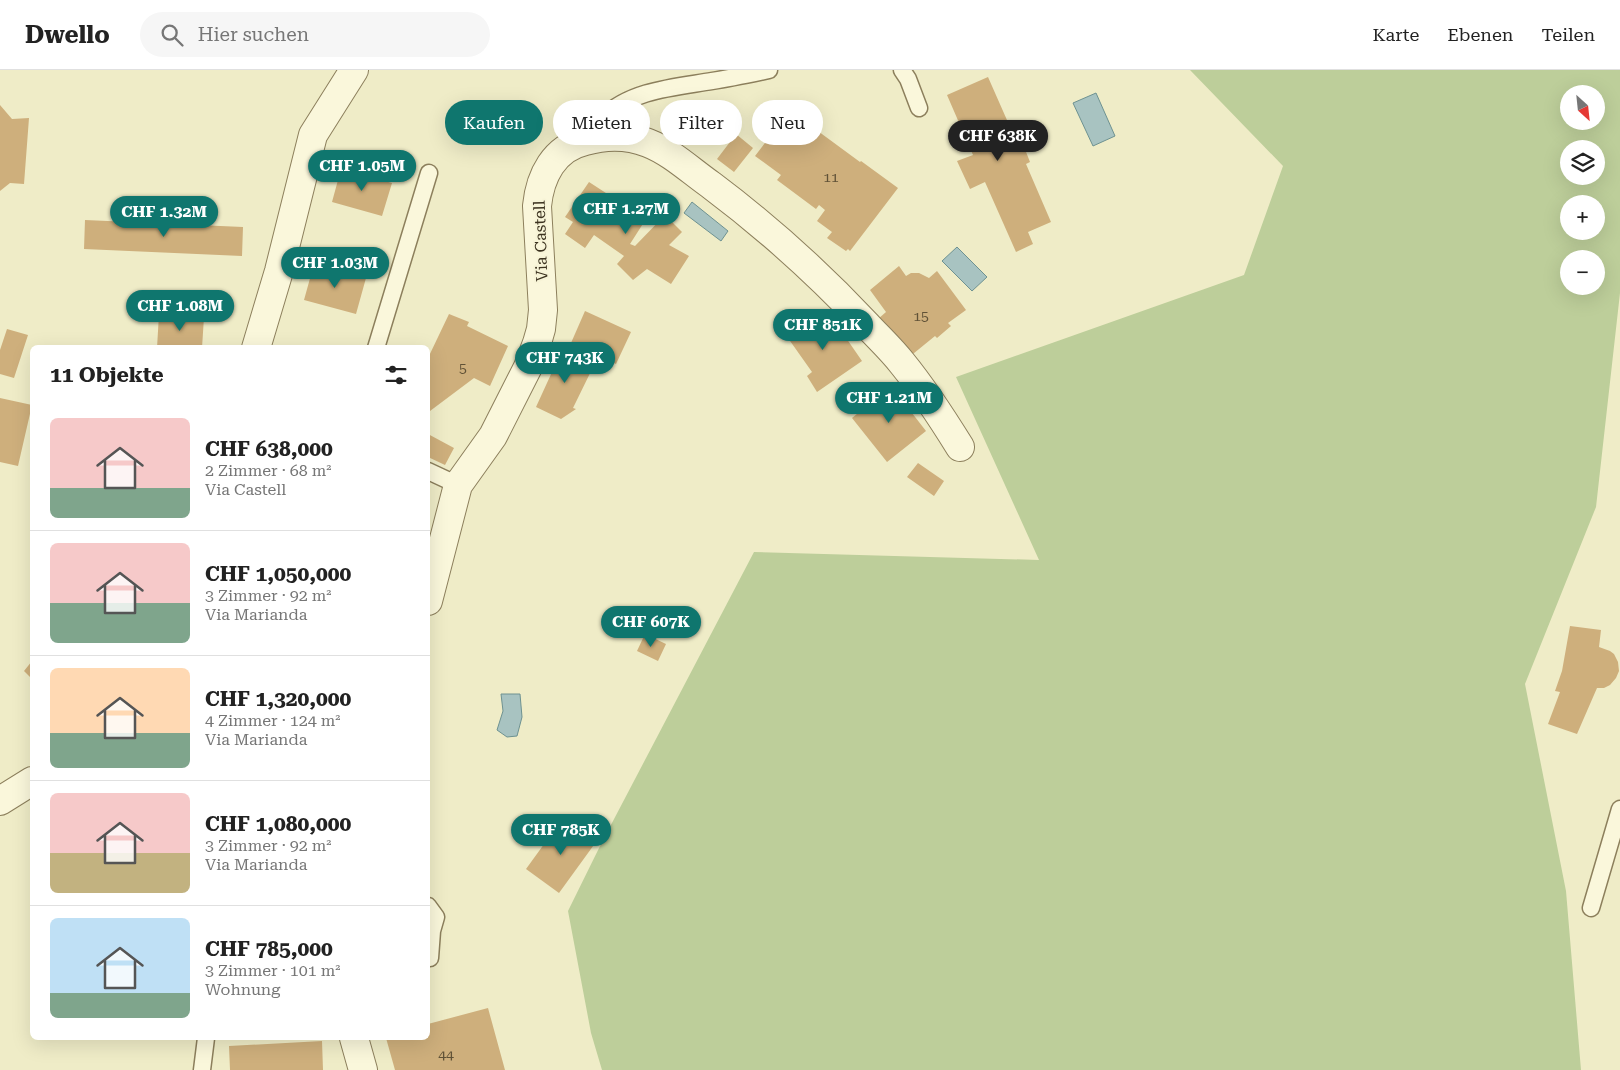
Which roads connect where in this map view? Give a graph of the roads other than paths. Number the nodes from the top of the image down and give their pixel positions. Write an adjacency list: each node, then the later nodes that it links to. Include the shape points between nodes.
1 (354, 70): 9 (street, via 313,135)
2 (769, 70): 4 (lane, via 662,89)
3 (902, 70): 5 (lane)
4 (632, 100)
5 (919, 108)
6 (650, 144): 11 (street, Via Castell, via 740,207 846,303 902,362)
7 (573, 145): 13 (street, Via Castell, via 552,162 539,190 537,206 543,310 538,343 493,436)
8 (429, 173): 10 (lane)
9 (257, 345)
10 (377, 345)
11 (960, 447)
12 (430, 472): 13 (lane)
13 (458, 485): 14 (street, Via Castell)
14 (430, 593)
15 (30, 782): 16 (street)
16 (0, 801)
17 (1620, 809): 18 (lane)
18 (1591, 908)
19 (430, 909): 20 (lane, via 436,917)
20 (430, 958)
21 (206, 1040): 23 (lane)
22 (355, 1040): 24 (street)
23 (202, 1070)
24 (363, 1070)

